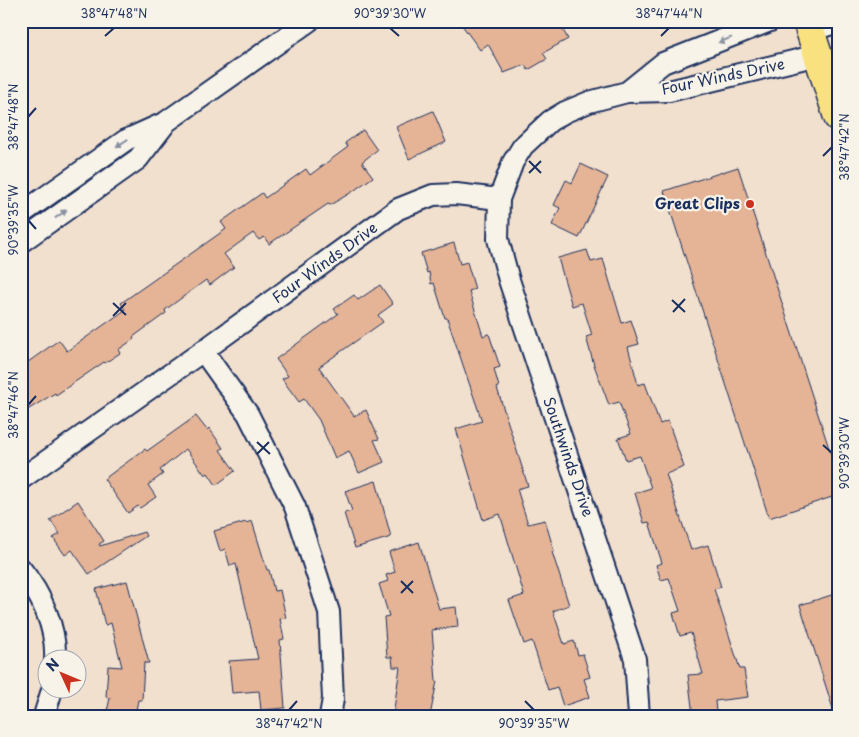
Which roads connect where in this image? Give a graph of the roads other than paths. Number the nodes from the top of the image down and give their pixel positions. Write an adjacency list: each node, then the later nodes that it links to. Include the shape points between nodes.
1 (309, 21): 7 (street)
2 (770, 21): 5 (street, Four Winds Drive, one-way to 5, via 663,63)
3 (838, 22): 4 (street, Four Winds Drive)
4 (812, 35): 5 (street, Four Winds Drive, via 669,91); 6 (main road)
5 (627, 92): 8 (street, Four Winds Drive, via 589,102 550,121 523,146 513,162)
6 (838, 117)
7 (166, 122): 9 (street, one-way to 9, via 126,140); 10 (street, one-way to 7, via 138,159)
8 (499, 199): 11 (street, Four Winds Drive, via 433,195 398,209); 18 (street, Southwinds Drive, via 498,239 509,280 635,659)
9 (21, 214)
10 (21, 242)
11 (203, 351): 12 (street, Four Winds Drive); 17 (street, via 248,414 294,507 329,612 333,699)
12 (21, 480)
13 (21, 569): 14 (street, via 45,608)
14 (56, 650)
15 (49, 700): 16 (street)
16 (44, 716)
17 (330, 716)
18 (639, 716)

